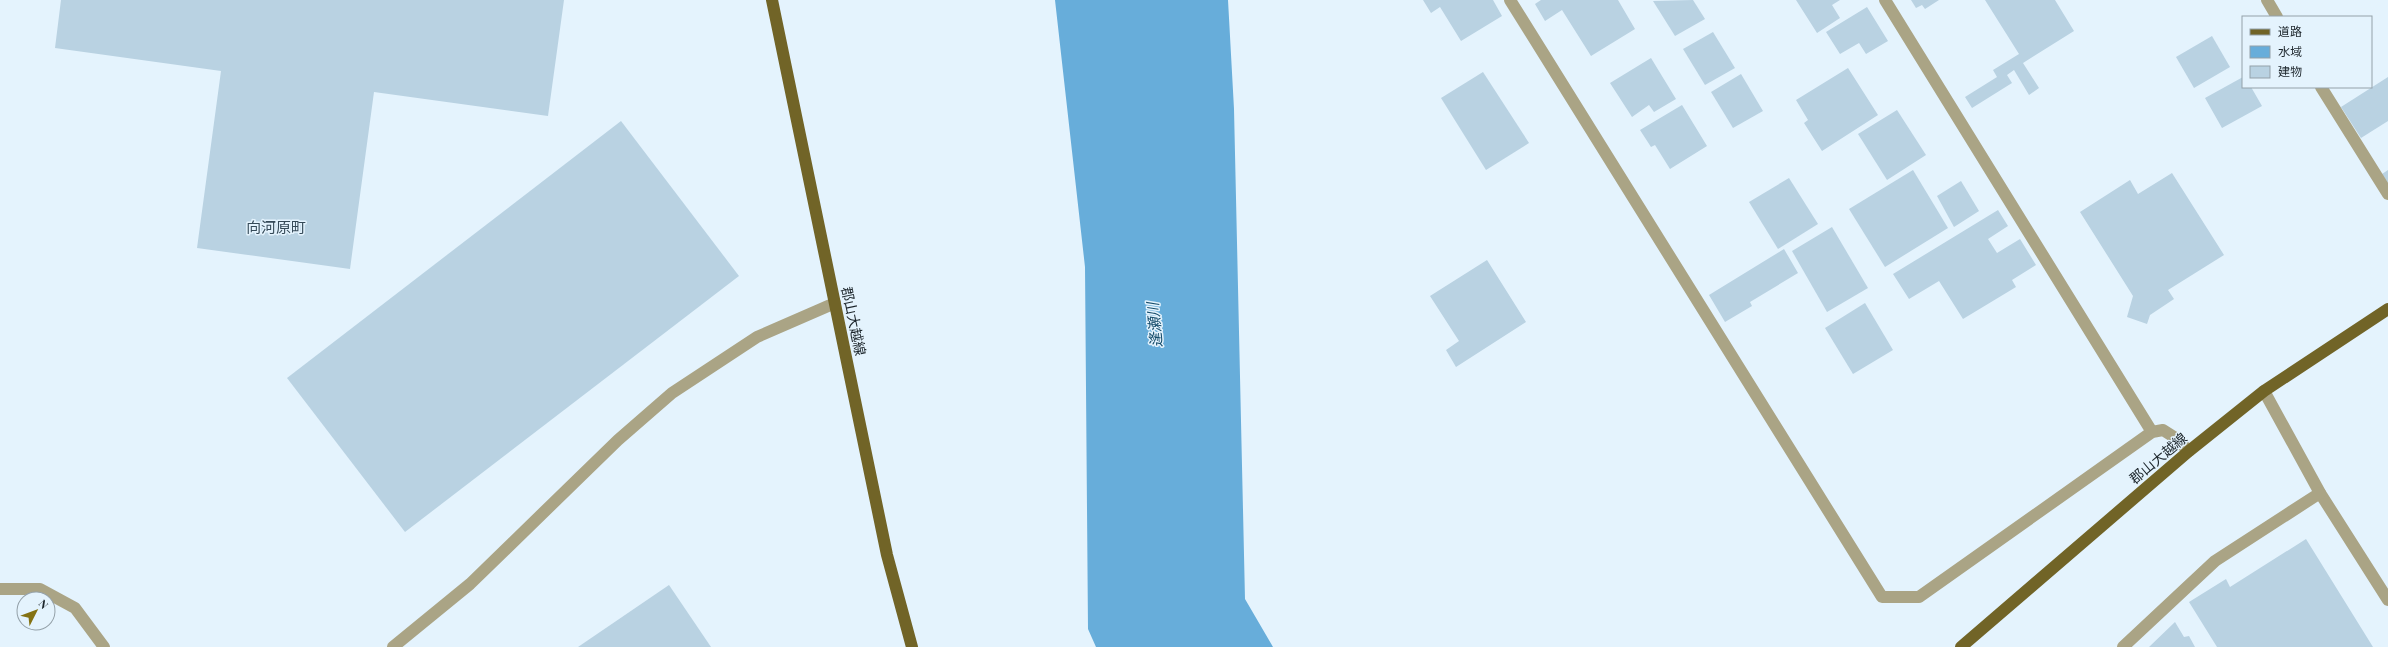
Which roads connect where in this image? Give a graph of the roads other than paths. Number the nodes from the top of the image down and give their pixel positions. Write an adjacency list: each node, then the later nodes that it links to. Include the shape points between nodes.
1 (772, 0): 8 (main road, 郡山大越線)
2 (1510, 0): 11 (street, via 1882,597 1919,597)
3 (1886, 0): 11 (street)
4 (2267, 0): 5 (street)
5 (2276, 16)
6 (2322, 88): 7 (street)
7 (2388, 194)
8 (835, 303): 17 (street, via 757,337 672,393 618,440 470,584); 18 (main road, 郡山大越線, via 887,555)
9 (2388, 309): 10 (main road, 郡山大越線)
10 (2264, 391): 12 (main road, 郡山大越線); 13 (street)
11 (2152, 432): 12 (street, via 2163,430)
12 (2189, 451): 19 (main road, 郡山大越線)
13 (2320, 493): 15 (street); 20 (street, via 2215,561)
14 (0, 589): 16 (street, via 40,589 75,608)
15 (2388, 600)
16 (104, 647)
17 (393, 647)
18 (912, 647)
19 (1961, 647)
20 (2123, 647)

